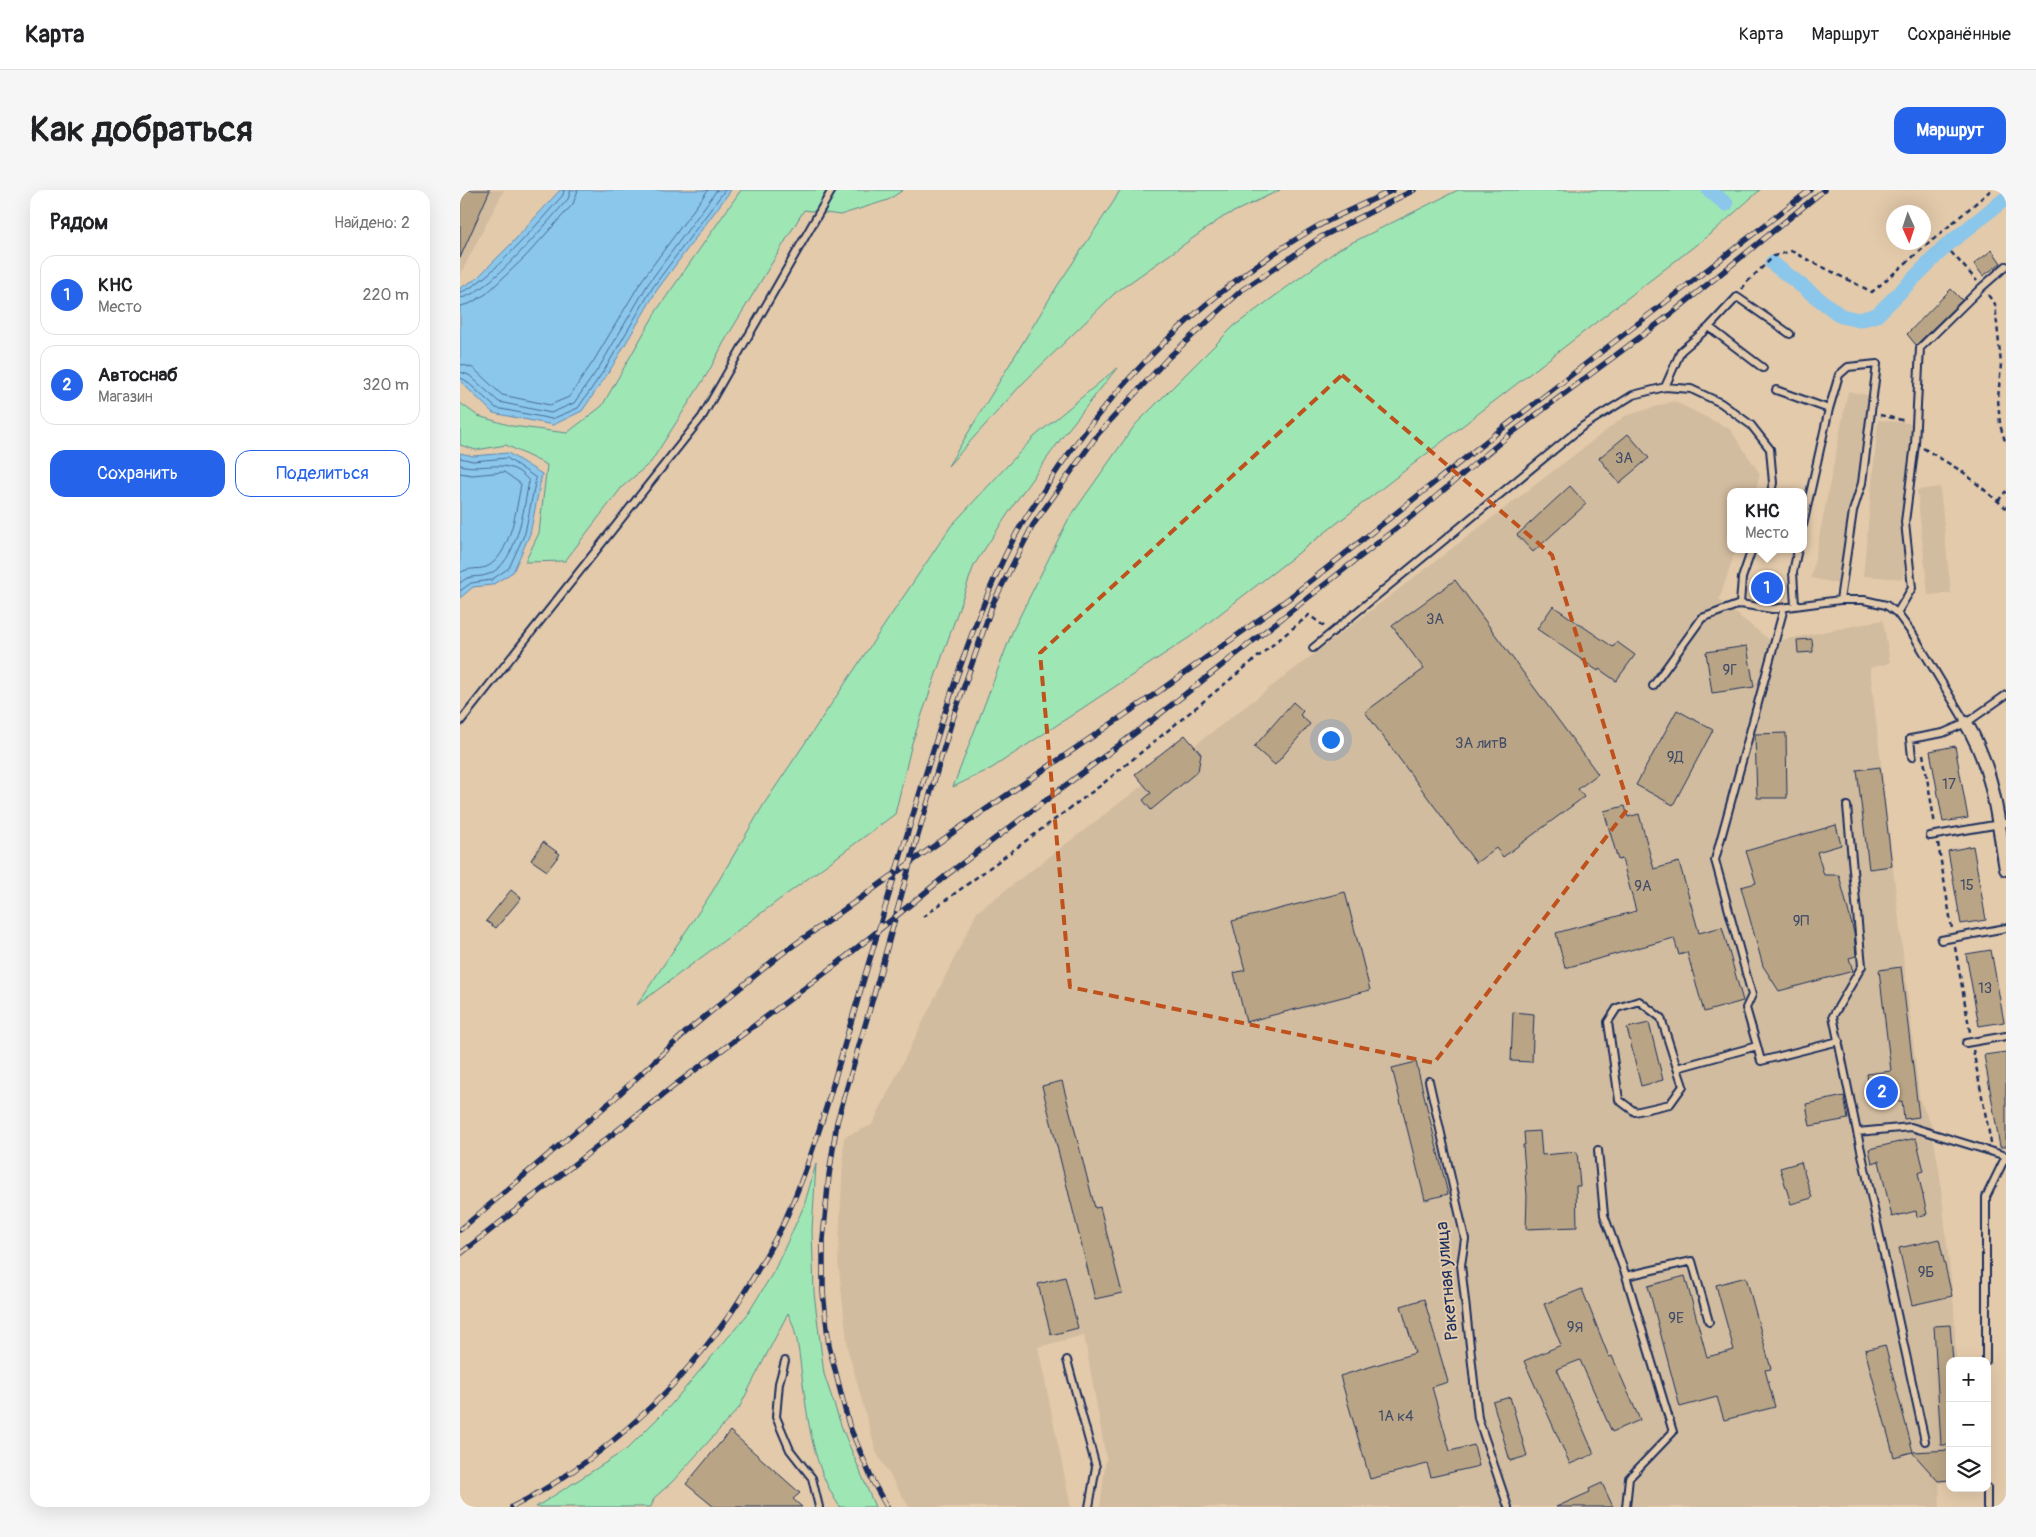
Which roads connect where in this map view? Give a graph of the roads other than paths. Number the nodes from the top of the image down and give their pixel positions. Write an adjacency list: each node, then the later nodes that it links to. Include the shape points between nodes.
1 (832, 190): 21 (lane, via 702,417)
2 (2006, 266): 17 (lane, via 1920,348 1915,444 1905,522 1912,588)
3 (1709, 328): 4 (lane, via 1737,297); 5 (lane); 6 (lane, via 1681,351)
4 (1790, 334)
5 (1764, 368)
6 (1665, 387): 9 (lane, via 1691,389 1721,403 1751,425 1770,449); 18 (lane, via 1633,395 1584,426)
7 (1776, 390): 8 (lane)
8 (1829, 410): 10 (lane); 13 (lane, via 1839,375 1848,367 1877,364 1862,483 1853,512)
9 (1771, 488)
10 (1807, 507)
11 (1751, 553): 14 (lane, via 1742,578)
12 (1797, 553): 15 (lane, via 1793,572)
13 (1840, 600): 15 (lane); 17 (lane, via 1864,600 1886,605)
14 (1740, 604): 16 (lane); 19 (lane, via 1702,618)
15 (1795, 606): 16 (lane)
16 (1784, 608): 33 (lane, via 1716,860 1752,995 1746,1008)
17 (1897, 613): 22 (lane)
18 (1313, 648)
19 (1653, 686)
20 (2006, 695): 22 (lane)
21 (460, 722)
22 (1966, 723): 23 (lane, via 1943,734 1910,739); 25 (street, via 1979,745)
23 (1912, 756)
24 (1847, 806): 31 (lane, via 1862,966 1833,1016)
25 (2002, 824): 26 (lane); 27 (street)
26 (1933, 836)
27 (2006, 870)
28 (2006, 928): 29 (lane)
29 (1941, 940)
30 (2006, 1036): 32 (lane)
31 (1838, 1041): 33 (lane, via 1761,1061); 36 (lane)
32 (1969, 1043)
33 (1756, 1046): 34 (lane)
34 (1677, 1068): 34 (lane, via 1682,1086 1670,1104 1635,1112 1619,1100 1608,1022 1618,1008 1639,1002 1661,1018)
35 (1429, 1081): 48 (lane, Ракетная улица, via 1465,1239 1460,1264 1478,1418)
36 (1857, 1132): 38 (lane, via 1911,1127); 44 (lane)
37 (1598, 1150): 39 (lane, via 1604,1215)
38 (2006, 1156): 41 (lane, via 1986,1197)
39 (1626, 1276): 40 (lane, via 1692,1261); 49 (lane, via 1673,1432 1629,1478)
40 (1710, 1322)
41 (1986, 1357)
42 (1067, 1360): 47 (lane, via 1096,1467)
43 (786, 1361): 46 (lane, via 779,1384 776,1417 790,1450 812,1478)
44 (1925, 1440)
45 (1987, 1492): 50 (lane)
46 (819, 1507)
47 (1089, 1507)
48 (1508, 1507)
49 (1626, 1507)
50 (1987, 1507)

